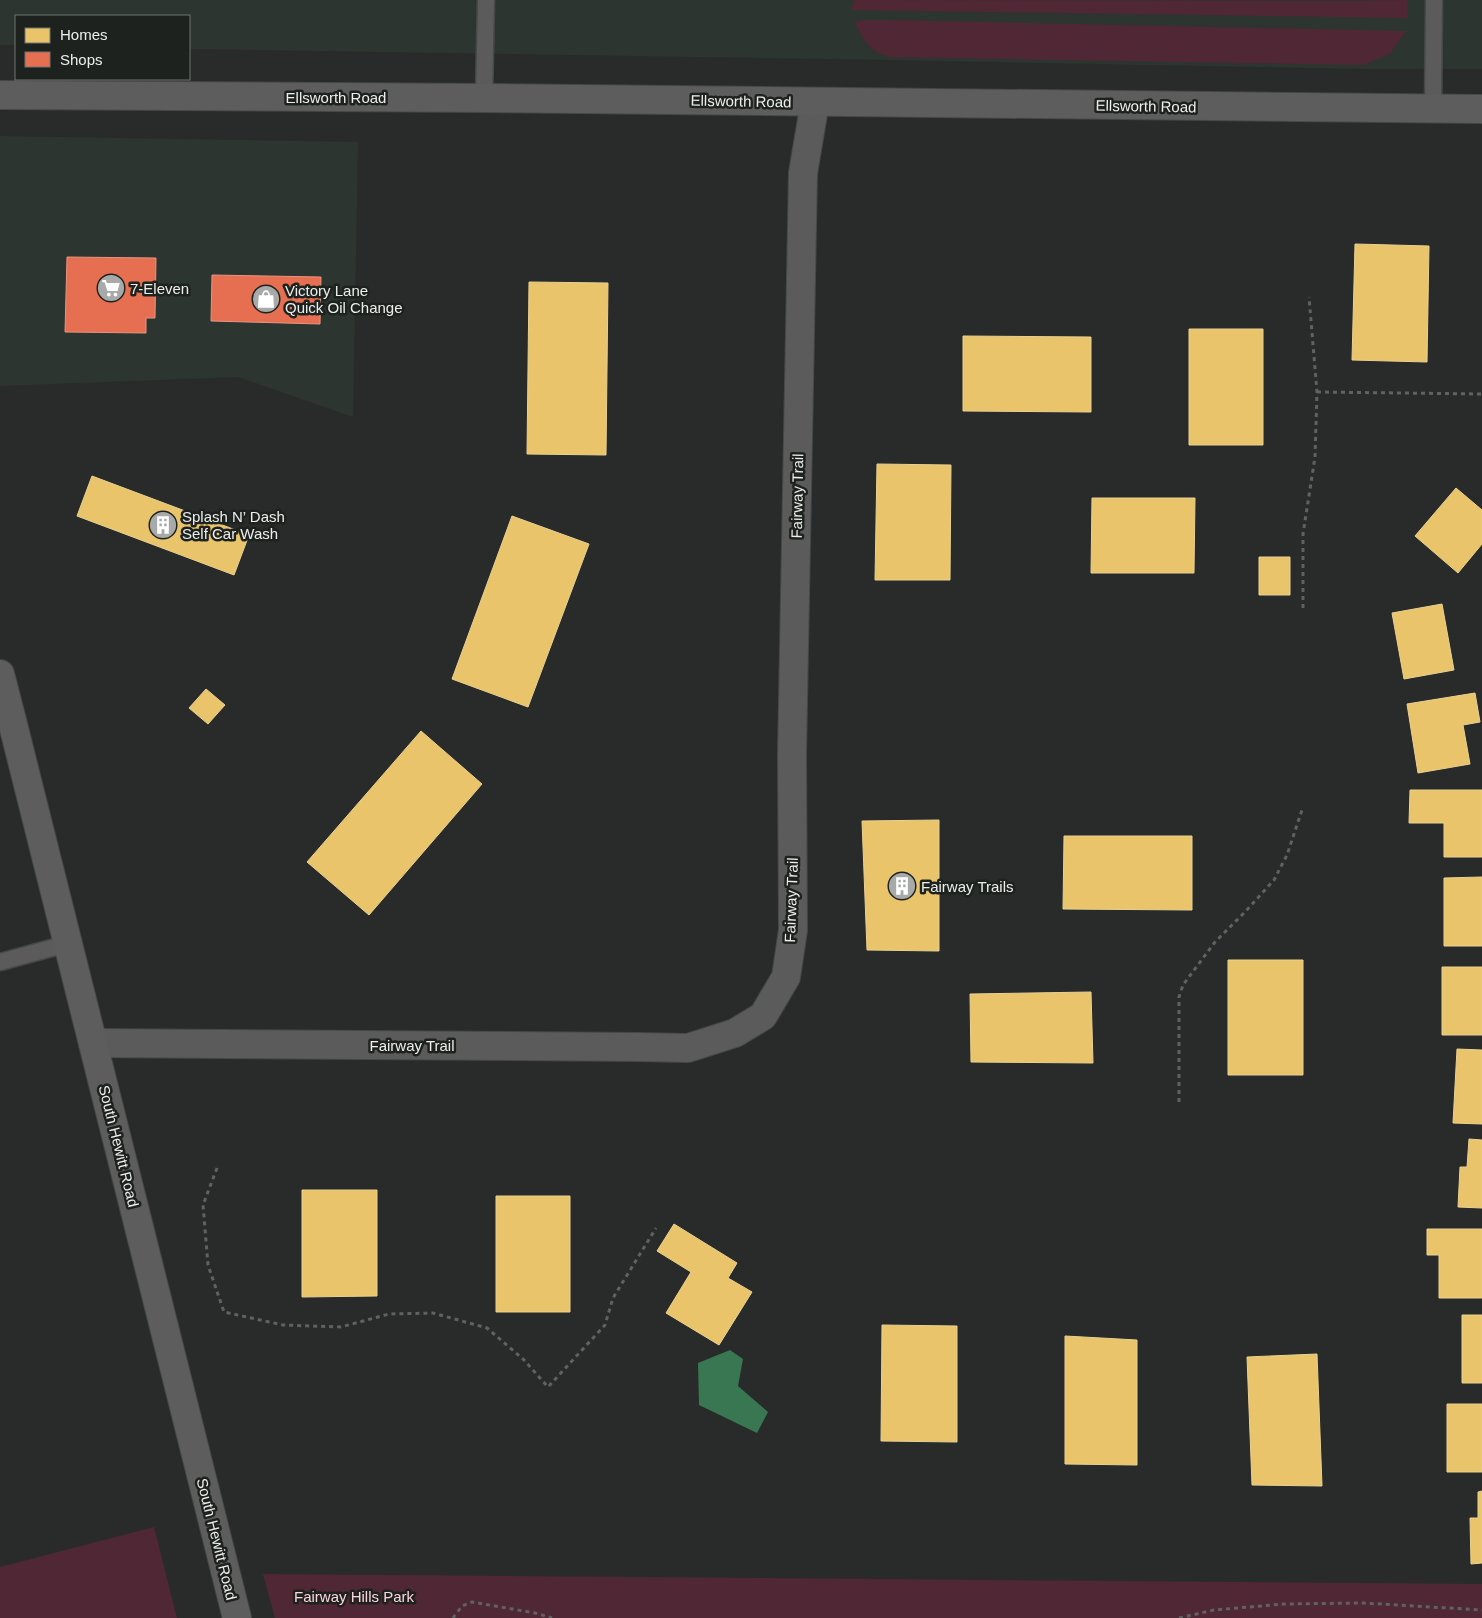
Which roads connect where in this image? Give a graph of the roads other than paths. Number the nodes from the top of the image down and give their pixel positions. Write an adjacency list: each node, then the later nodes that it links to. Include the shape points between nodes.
1 (486, 0): 4 (lane)
2 (1434, 0): 6 (lane)
3 (0, 95): 4 (main road, Ellsworth Road)
4 (484, 98): 5 (main road, Ellsworth Road)
5 (814, 102): 6 (main road, Ellsworth Road); 11 (street, Fairway Trail, via 803,173 792,754 793,930 786,977 763,1016 734,1033 688,1048)
6 (1433, 109): 7 (main road, Ellsworth Road)
7 (1482, 110)
8 (0, 674): 9 (main road, South Hewitt Road)
9 (70, 943): 10 (lane); 11 (main road, South Hewitt Road)
10 (0, 962)
11 (93, 1043): 12 (main road, South Hewitt Road)
12 (237, 1618)

